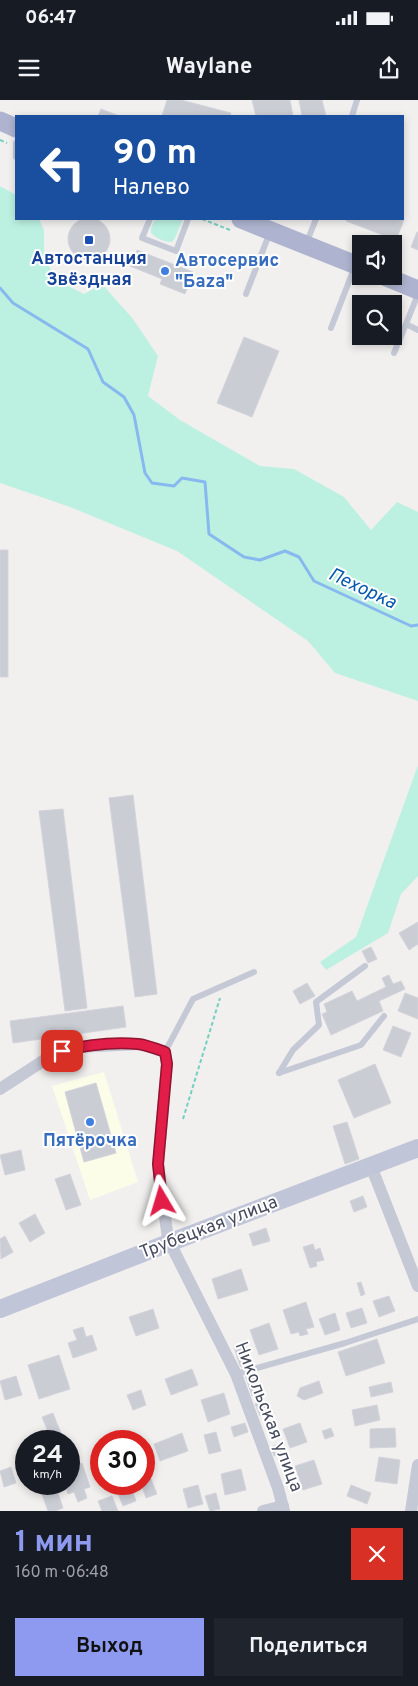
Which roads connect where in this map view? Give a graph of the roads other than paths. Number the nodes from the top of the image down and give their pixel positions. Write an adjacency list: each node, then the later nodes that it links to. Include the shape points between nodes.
1 (357, 100): 2 (lane)
2 (352, 115)
3 (0, 122): 4 (main road)
4 (15, 128)
5 (150, 220): 6 (lane, via 142,238 176,251)
6 (188, 220)
7 (242, 220): 9 (main road)
8 (316, 220): 10 (lane)
9 (270, 231): 10 (main road); 15 (lane)
10 (305, 245): 11 (main road)
11 (352, 264)
12 (352, 279): 17 (lane)
13 (402, 282): 14 (main road)
14 (418, 292): 16 (lane)
15 (246, 294)
16 (406, 324): 18 (lane); 19 (lane)
17 (330, 328)
18 (418, 330)
19 (394, 353)
20 (364, 966): 22 (lane, via 316,1002 319,1024 293,1050 279,1073 361,1045)
21 (254, 972): 23 (lane, via 193,999)
22 (384, 1016)
23 (165, 1052): 24 (street, via 140,1044 77,1047 46,1058); 27 (street, Никольская улица, via 167,1064 158,1164)
24 (0, 1089)
25 (418, 1148): 26 (main road, Трубецкая улица)
26 (371, 1166): 27 (main road, Трубецкая улица); 28 (street)
27 (170, 1242): 29 (main road, Трубецкая улица); 31 (street, Никольская улица)
28 (418, 1286)
29 (0, 1309)
30 (418, 1319): 31 (lane)
31 (236, 1374): 33 (street, Никольская улица)
32 (418, 1465): 35 (street)
33 (283, 1508): 34 (street, Никольская улица)
34 (263, 1511)
35 (411, 1511)

